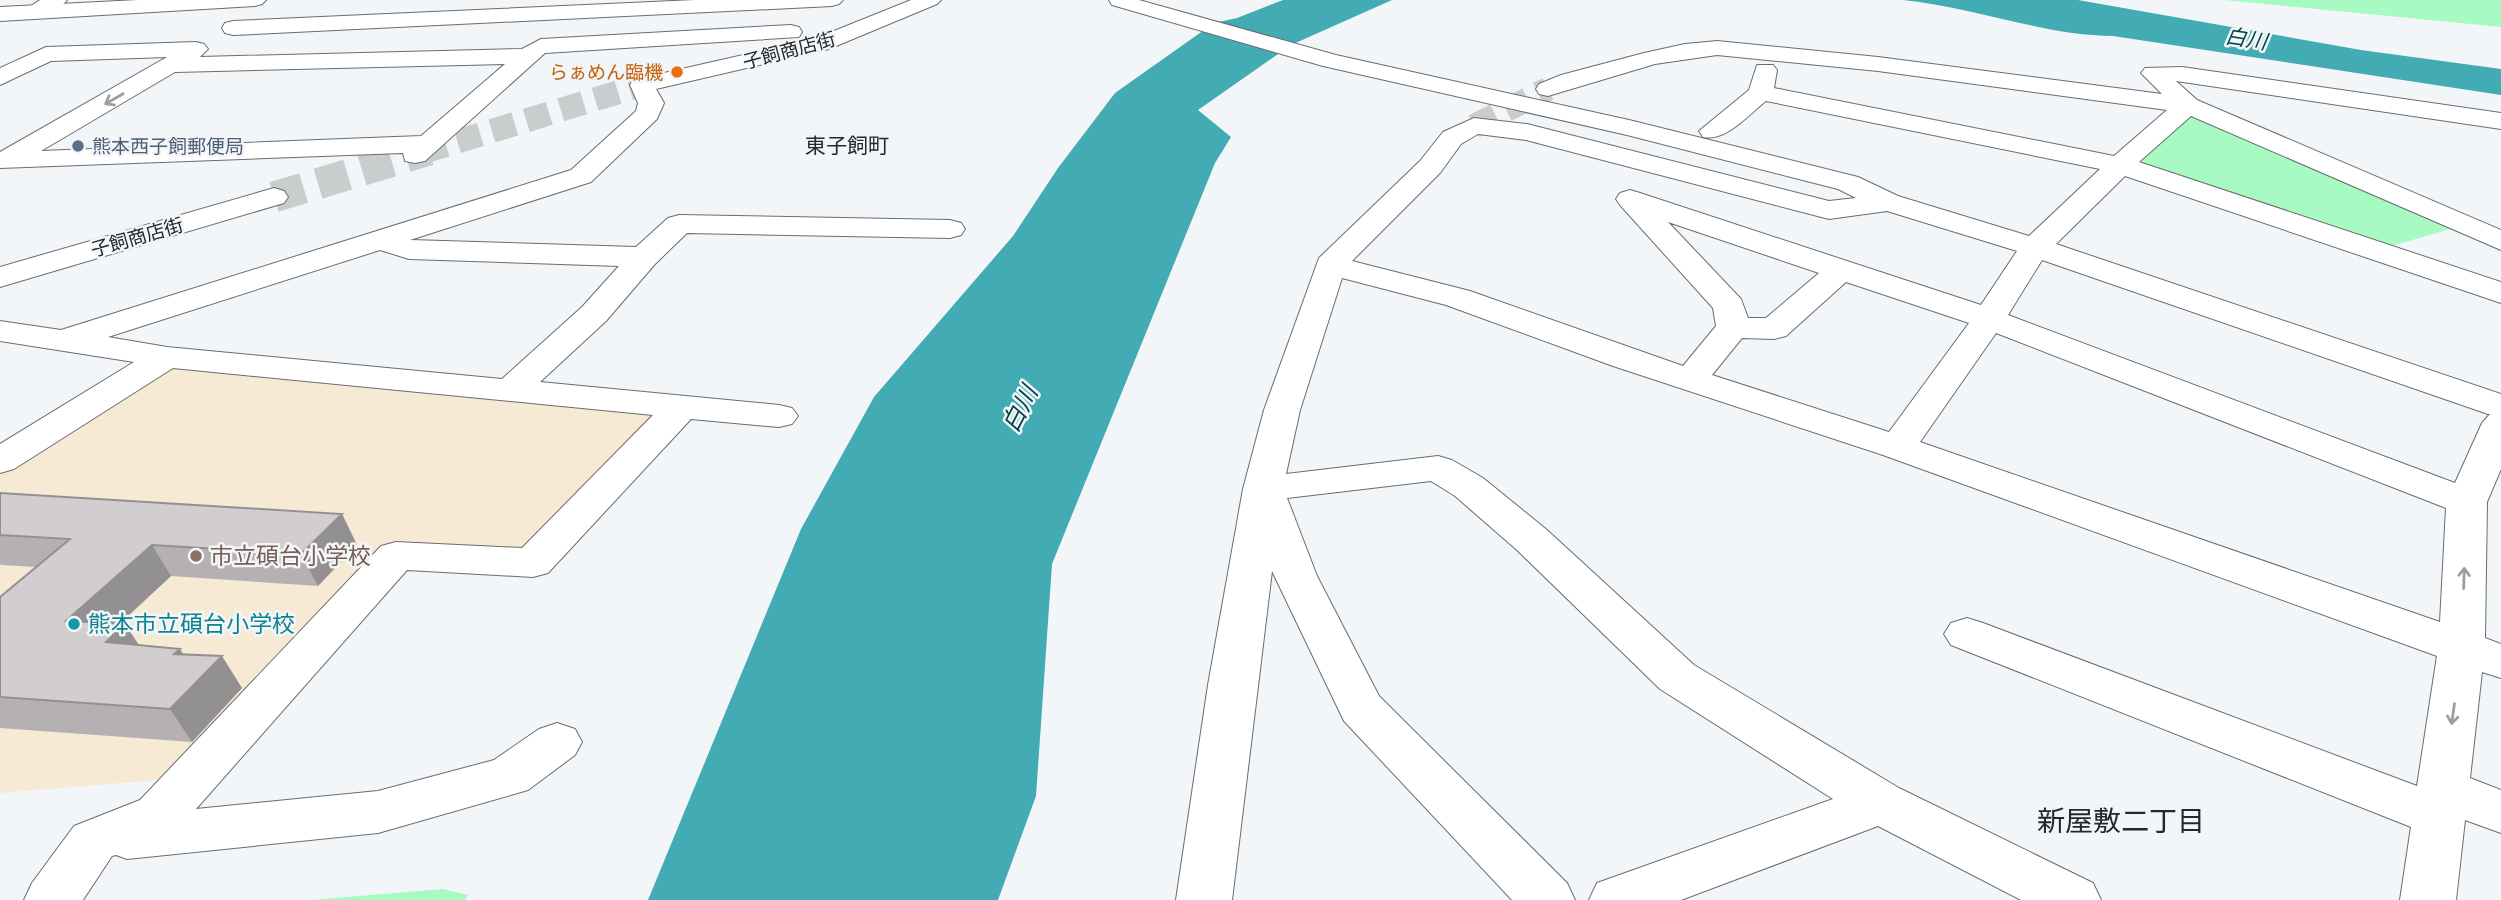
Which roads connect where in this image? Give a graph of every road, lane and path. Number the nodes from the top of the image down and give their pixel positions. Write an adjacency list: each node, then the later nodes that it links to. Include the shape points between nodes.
1 (55, 0): 8 (street)
2 (255, 0): 8 (street)
3 (280, 0): 10 (street)
4 (832, 0): 7 (street)
5 (930, 0): 11 (street, 子飼商店街)
6 (1120, 0): 28 (street, via 1141,16 1272,57 1848,183)
7 (563, 8): 10 (street); 13 (street)
8 (33, 12): 9 (street)
9 (0, 14)
10 (233, 28): 12 (street)
11 (821, 44): 13 (street, via 807,32); 30 (street, 子飼商店街, via 642,85 651,103 648,114 581,176)
12 (196, 49): 15 (street, via 46,54); 17 (street)
13 (535, 51): 17 (street); 24 (street, via 421,150)
14 (1769, 51): 19 (street); 20 (street); 22 (street, via 1685,51 1548,89)
15 (35, 59): 16 (street); 18 (street)
16 (0, 61)
17 (173, 65): 24 (street, one-way to 24)
18 (0, 78)
19 (1761, 93): 22 (street); 25 (street)
20 (2188, 105): 21 (street, via 2153,73); 25 (street); 31 (street)
21 (2498, 121)
22 (1712, 131): 28 (street, via 1877,174)
23 (1580, 145): 27 (street); 28 (street, via 1829,210); 34 (street, via 1474,126 1451,138 1430,167)
24 (2, 162)
25 (2120, 165): 32 (street); 37 (street)
26 (274, 197): 36 (street, 子飼商店街)
27 (1630, 199): 35 (street); 39 (street, via 1729,306)
28 (1888, 202): 32 (street)
29 (950, 229): 33 (street, via 679,224)
30 (380, 239): 33 (street, via 409,250); 41 (street)
31 (2501, 240)
32 (2035, 247): 38 (street); 45 (street)
33 (644, 257): 44 (street, via 594,314)
34 (1330, 265): 43 (street, via 1458,298); 51 (street, via 1282,410)
35 (1842, 269): 38 (street); 39 (street, via 1774,329)
36 (0, 277)
37 (2501, 293)
38 (1989, 319): 49 (street); 52 (street)
39 (1733, 327): 43 (street)
40 (0, 331): 41 (street)
41 (62, 340): 42 (street)
42 (167, 357): 44 (street); 50 (street)
43 (1690, 380): 49 (street)
44 (511, 390): 46 (street)
45 (2501, 406)
46 (682, 407): 47 (street); 59 (street, via 533,563 396,556 159,815)
47 (779, 416)
48 (2501, 423): 52 (street)
49 (1897, 447): 54 (street)
50 (0, 461)
51 (1263, 489): 57 (street, via 1438,468 1469,487 1532,540 1677,677); 61 (street); 62 (street, via 1295,576 1361,708)
52 (2467, 502): 54 (street, one-way to 52)
53 (1966, 634): 56 (street)
54 (2481, 653): 56 (street, one-way to 56)
55 (557, 742): 59 (street, via 510,776 378,812)
56 (2441, 802): 58 (street); 65 (street)
57 (1881, 803): 63 (street); 64 (street)
58 (2501, 811)
59 (93, 841): 60 (street)
60 (52, 900)
61 (1204, 900)
62 (1547, 900)
63 (1618, 900)
64 (2073, 900)
65 (2428, 900)

